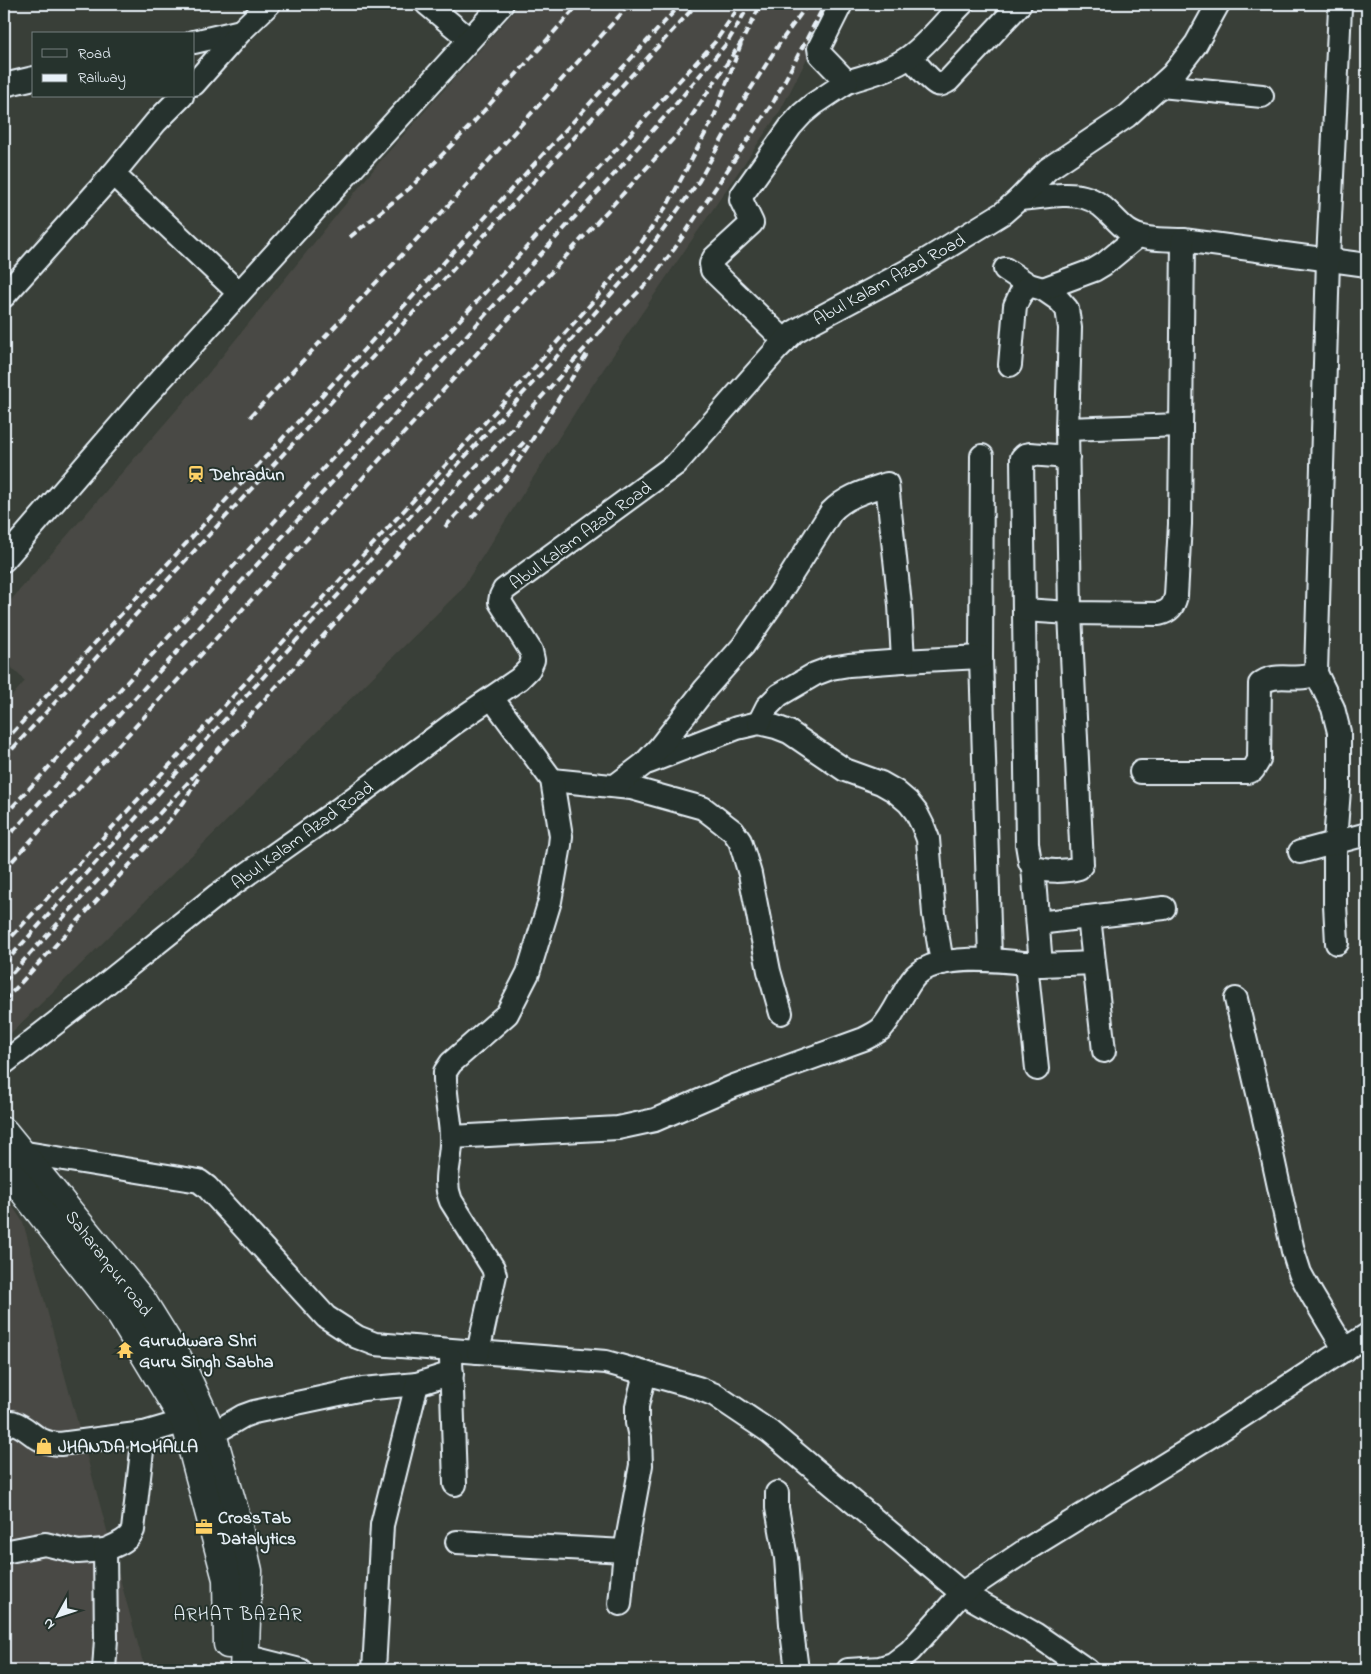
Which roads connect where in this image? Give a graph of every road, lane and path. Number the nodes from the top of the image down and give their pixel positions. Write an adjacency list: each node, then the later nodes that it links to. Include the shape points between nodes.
1 (269, 4): 9 (street)
2 (427, 4): 10 (street)
3 (502, 4): 10 (street)
4 (841, 4): 14 (street, via 819,48 823,58)
5 (962, 4): 12 (street)
6 (1020, 4): 12 (street, via 942,84 933,81)
7 (1218, 4): 17 (street, Abul Kalam Azad Road, via 1187,57)
8 (1340, 8): 24 (street)
9 (241, 31): 11 (street); 15 (street)
10 (469, 39): 28 (street)
11 (195, 42)
12 (910, 57): 14 (street, via 887,69)
13 (32, 78): 16 (street)
14 (847, 82): 30 (street, via 814,104 791,126 742,195 741,200 752,223 711,264 712,270)
15 (195, 83)
16 (4, 85)
17 (1161, 86): 18 (street); 21 (street, Abul Kalam Azad Road, via 1127,116 1048,168)
18 (1262, 96)
19 (180, 98): 20 (street)
20 (114, 174): 28 (street); 29 (street)
21 (1019, 199): 22 (street, via 1074,195 1087,198); 30 (street, Abul Kalam Azad Road, via 1003,213 939,253 806,325)
22 (1138, 236): 23 (street); 27 (street, via 1094,270)
23 (1183, 240): 24 (street); 32 (street)
24 (1328, 260): 25 (street); 41 (street)
25 (1367, 265)
26 (1005, 270): 27 (street)
27 (1036, 287): 31 (street, via 1020,295 1015,306); 33 (street, via 1059,300 1067,309 1070,328)
28 (239, 293): 36 (street)
29 (4, 296)
30 (785, 341): 42 (street, Abul Kalam Azad Road, via 676,464 504,590 500,602 531,651 533,660 519,679)
31 (1010, 365)
32 (1181, 424): 33 (street); 38 (street, via 1179,533 1173,606 1159,614)
33 (1067, 429): 35 (street)
34 (982, 456): 39 (street)
35 (1068, 457): 37 (street, via 1030,454 1022,458); 38 (street)
36 (4, 560)
37 (1024, 610): 38 (street); 51 (street, via 1025,802 1028,855)
38 (1070, 613): 51 (street, via 1082,864 1074,869)
39 (981, 657): 40 (street); 56 (street)
40 (903, 660): 43 (street, via 849,665 815,674 779,695 767,707); 44 (street, via 900,596 887,484 855,494 831,512 743,646)
41 (1316, 673): 45 (street, via 1303,678 1272,677 1260,684 1259,760 1252,770); 49 (street, via 1333,708 1339,732)
42 (492, 698): 46 (street); 63 (street, Abul Kalam Azad Road, via 216,896)
43 (759, 723): 44 (street, via 737,728); 57 (street, via 789,732 845,770 881,783 908,802 916,812 928,840)
44 (644, 764): 47 (street)
45 (1141, 772)
46 (552, 780): 47 (street); 65 (street, via 561,836 550,901 528,973 507,1014 445,1072)
47 (615, 786): 61 (street, via 704,808 733,831 750,874 769,971)
48 (1367, 834): 49 (street)
49 (1335, 841): 50 (street); 55 (street)
50 (1300, 852)
51 (1033, 867): 54 (street)
52 (1164, 908): 53 (street)
53 (1089, 917): 54 (street); 58 (street)
54 (1038, 923): 59 (street)
55 (1337, 942)
56 (990, 959): 57 (street); 59 (street)
57 (942, 963): 65 (street, via 916,974 888,1021 864,1039 734,1086 655,1120 618,1128)
58 (1094, 963): 59 (street); 62 (street)
59 (1034, 964): 64 (street)
60 (1236, 999): 69 (street, via 1293,1251 1300,1273)
61 (781, 1013)
62 (1104, 1050)
63 (4, 1063)
64 (1037, 1069)
65 (452, 1137): 70 (street, via 447,1192 495,1275)
66 (9, 1150): 68 (street, via 198,1180 326,1317 357,1337 375,1344); 74 (main road, Saharanpur road, via 121,1315); 77 (main road, Saharanpur road, via 142,1301 178,1359)
67 (1367, 1335): 69 (street)
68 (451, 1350): 70 (street); 71 (street)
69 (1345, 1350): 84 (street)
70 (478, 1352): 72 (street, via 606,1362)
71 (452, 1373): 73 (street); 78 (street)
72 (645, 1373): 82 (street, via 637,1406 641,1465); 84 (street, via 715,1395 770,1432)
73 (417, 1384): 77 (street, via 363,1389 254,1412); 89 (street, via 382,1525)
74 (185, 1421): 76 (street); 86 (main road, Saharanpur road, via 227,1579 228,1644)
75 (4, 1427): 76 (street, via 12,1422 48,1444)
76 (144, 1433): 81 (street, via 133,1530 125,1540)
77 (212, 1434): 86 (main road, Saharanpur road, via 248,1571)
78 (455, 1484)
79 (777, 1493): 90 (street)
80 (456, 1542): 82 (street)
81 (105, 1550): 83 (street, via 78,1552 45,1544); 87 (street)
82 (625, 1551): 85 (street)
83 (4, 1552)
84 (962, 1593): 91 (street, via 893,1664); 92 (street, via 1035,1634)
85 (620, 1604)
86 (238, 1665): 88 (street)
87 (104, 1670)
88 (300, 1670)
89 (374, 1670)
90 (797, 1670)
91 (848, 1670)
92 (1086, 1670)

